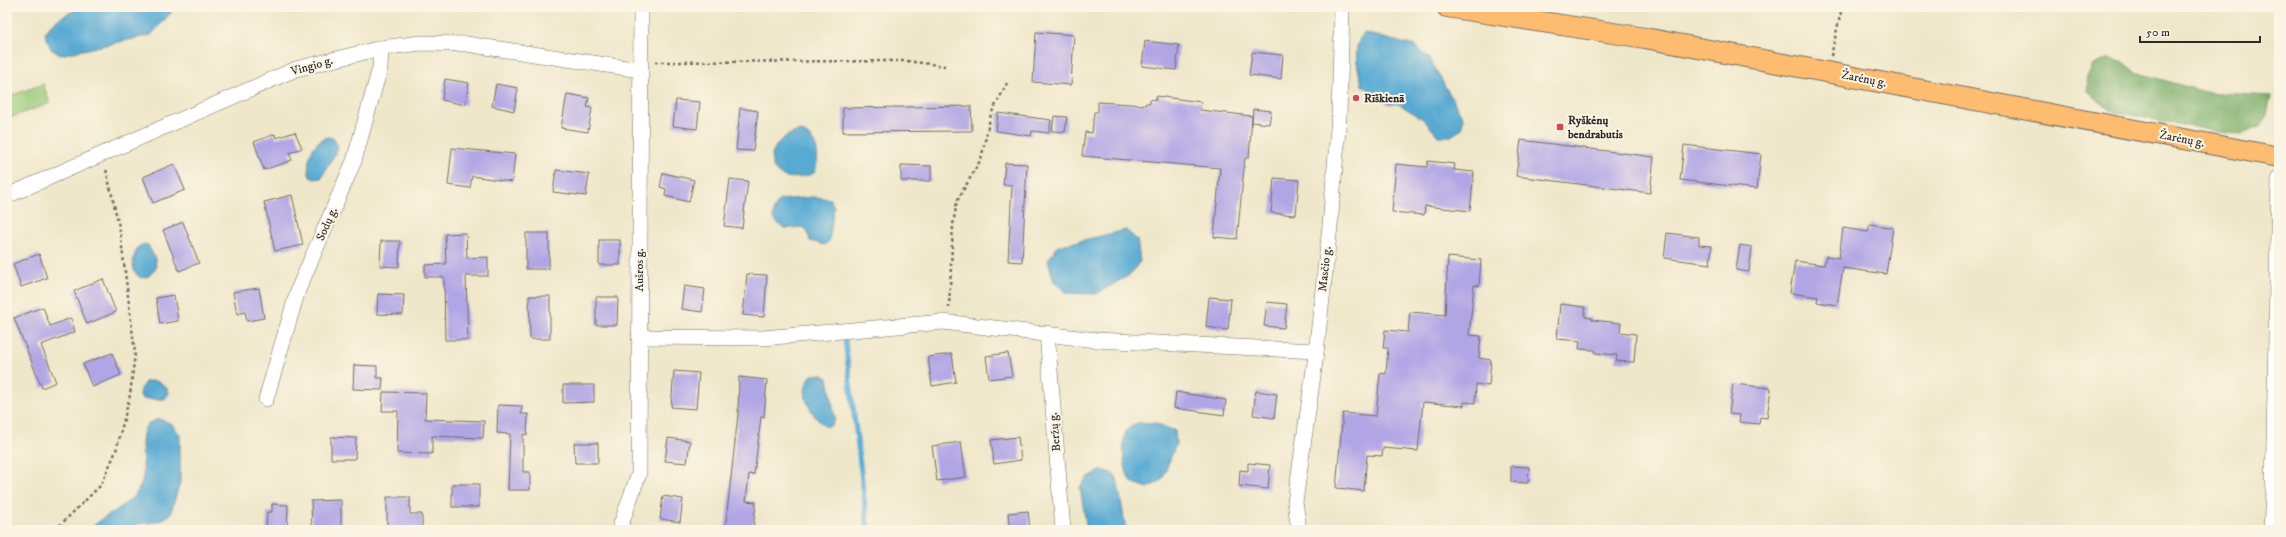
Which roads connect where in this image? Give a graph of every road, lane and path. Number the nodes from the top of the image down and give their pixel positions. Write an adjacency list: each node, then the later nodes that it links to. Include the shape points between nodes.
1 (641, 7): 6 (street, Aušros g.)
2 (1342, 7): 17 (street, Masčio g., via 1339,117)
3 (1447, 7): 8 (main road, Žarėnų g., via 1639,37)
4 (1842, 7): 8 (path)
5 (381, 48): 6 (street, Vingio g., via 421,43 466,44); 10 (street, Vingio g., via 296,69); 18 (street, Sodų g., via 380,68 354,161 298,290)
6 (640, 66): 7 (path, via 907,61); 16 (street, Aušros g.)
7 (945, 66)
8 (1827, 72): 11 (main road, Žarėnų g.)
9 (1007, 83): 14 (path, via 991,114 981,159 958,201 953,225)
10 (102, 154): 13 (street, Vingio g.); 19 (path, via 120,231 135,353 130,395 116,451 101,485)
11 (2279, 157)
12 (2279, 178): 23 (street, via 2273,492)
13 (7, 196)
14 (949, 322): 15 (street); 16 (street, via 763,338)
15 (1047, 333): 17 (street, via 1096,340); 21 (street, Beržų g.)
16 (639, 337): 20 (street, Aušros g., via 639,473)
17 (1316, 351): 22 (street, Masčio g., via 1295,502)
18 (266, 399)
19 (55, 530)
20 (619, 530)
21 (1062, 530)
22 (1299, 530)
23 (2270, 530)

